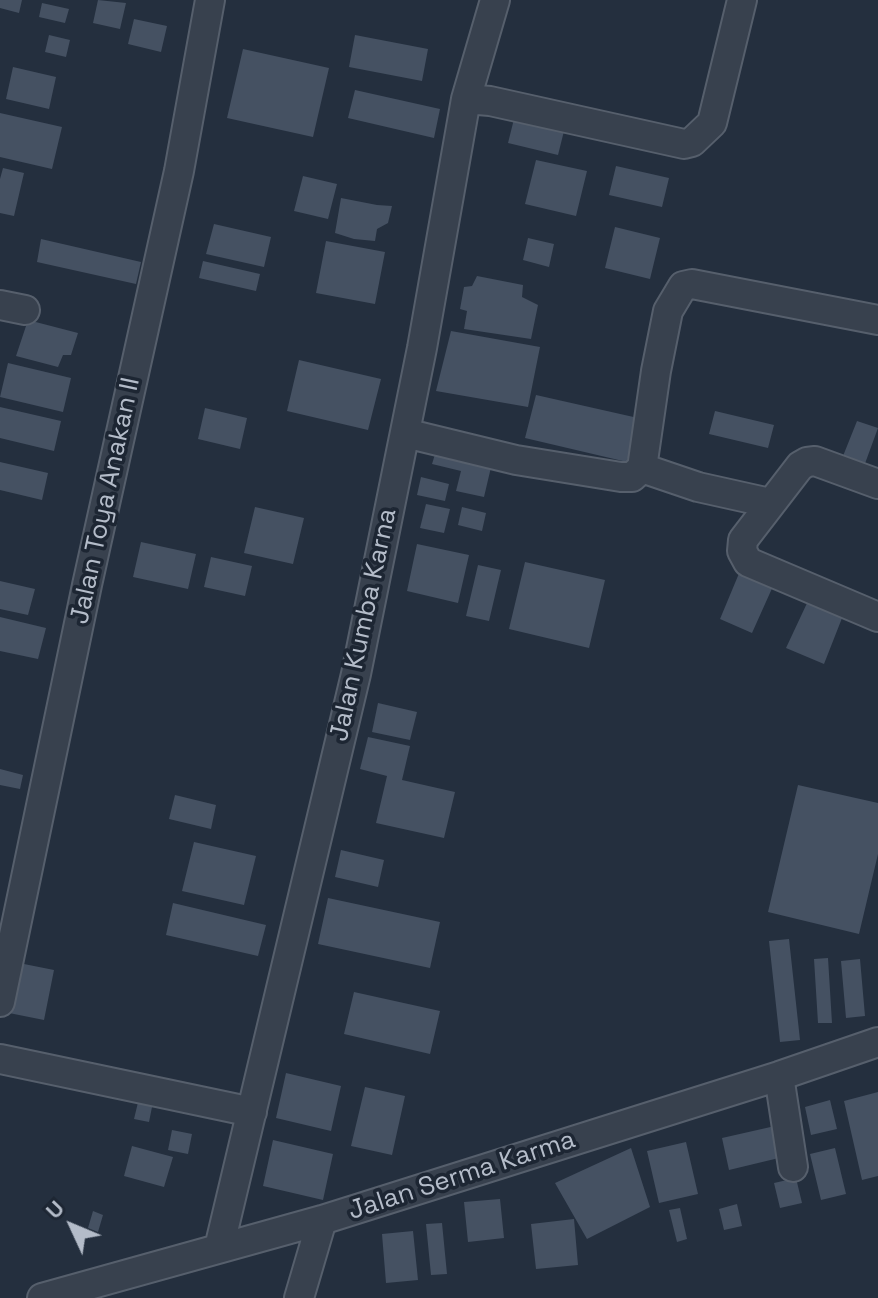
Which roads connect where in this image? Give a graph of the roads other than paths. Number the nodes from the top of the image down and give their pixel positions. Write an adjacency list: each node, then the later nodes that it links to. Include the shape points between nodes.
1 (210, 0): 11 (street, Jalan Toya Anakan II, via 179,171)
2 (495, 0): 4 (street, Jalan Kumba Karna)
3 (742, 0): 4 (street, via 712,123 692,142)
4 (466, 99): 6 (street, Jalan Kumba Karna)
5 (878, 320): 7 (street, via 683,286 668,311)
6 (405, 433): 7 (street, via 516,460 621,477 632,477); 15 (street, Jalan Kumba Karna, via 356,674)
7 (642, 468): 9 (street)
8 (878, 484): 9 (street, via 807,462)
9 (770, 503): 10 (street, via 743,540 748,562)
10 (878, 617)
11 (0, 1002)
12 (878, 1042): 14 (street, Jalan Serma Karma)
13 (0, 1059): 15 (street)
14 (779, 1076): 16 (street); 17 (street, Jalan Serma Karma)
15 (252, 1112): 18 (street, Jalan Kumba Karna)
16 (793, 1167)
17 (322, 1220): 18 (street, Jalan Serma Karma); 20 (street)
18 (219, 1248): 19 (street, Jalan Serma Karma)
19 (42, 1298)
20 (299, 1298)

